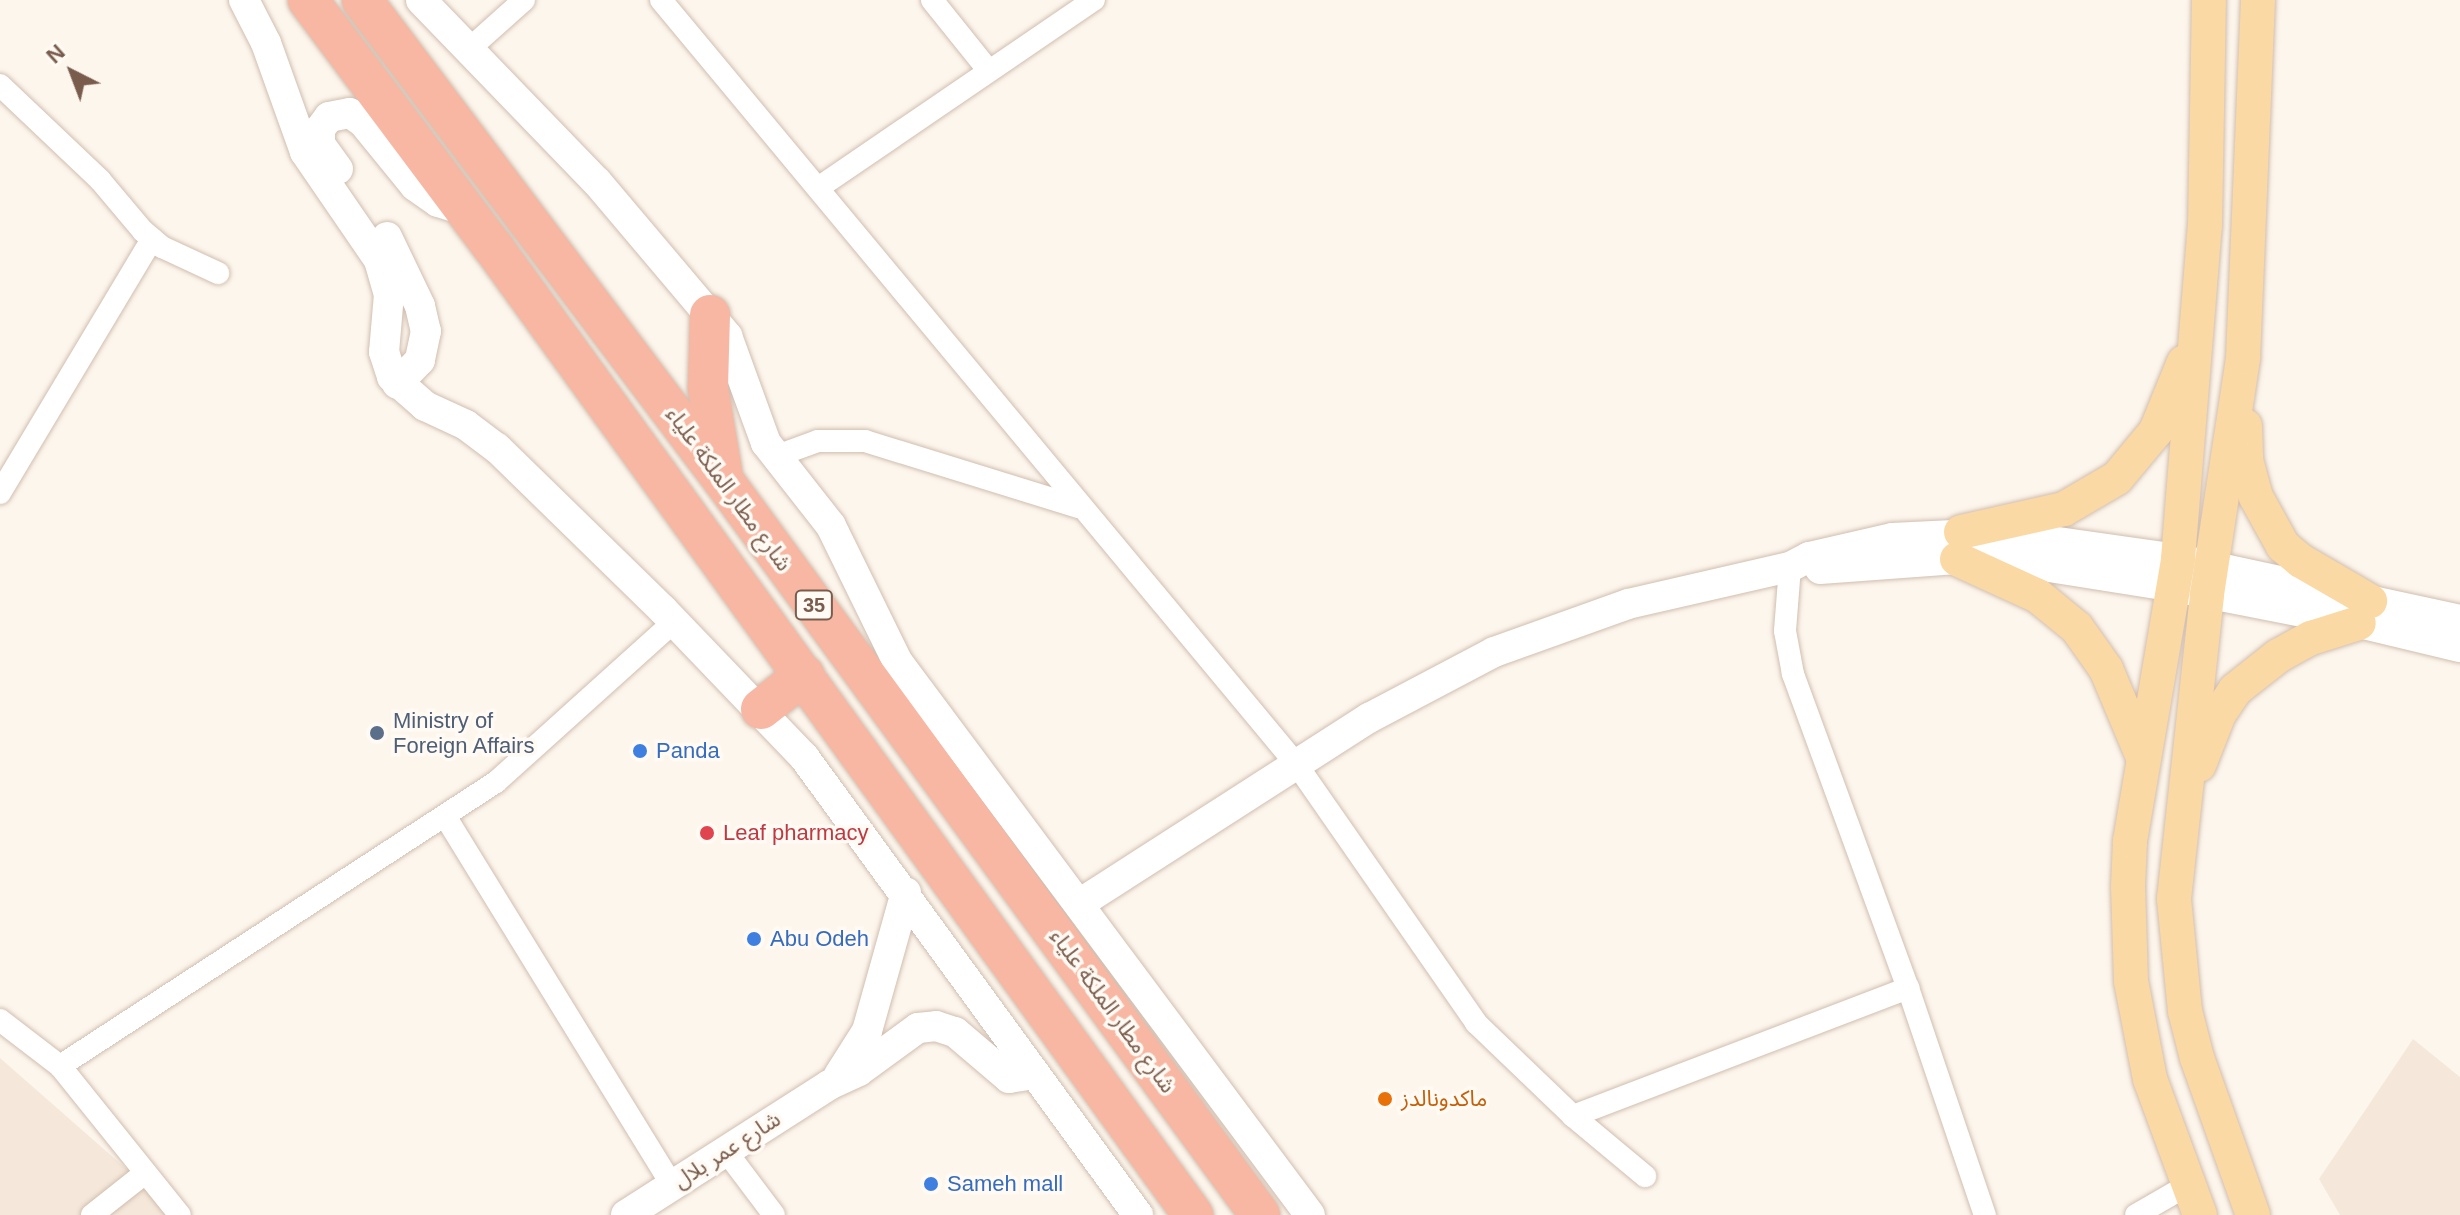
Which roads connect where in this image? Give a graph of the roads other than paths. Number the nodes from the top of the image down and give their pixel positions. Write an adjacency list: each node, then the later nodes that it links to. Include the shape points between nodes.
1 (244, 0): 21 (street, via 266,43 305,152 379,260 389,294 385,363)
2 (308, 0): 15 (highway, 35)
3 (362, 0): 23 (highway, شارع مطار الملكة علياء / 35)
4 (421, 0): 11 (street)
5 (524, 0): 11 (street)
6 (661, 0): 14 (street)
7 (932, 0): 12 (street)
8 (1094, 0): 12 (street)
9 (2209, 0): 19 (main road)
10 (2258, 0): 20 (main road)
11 (468, 50): 18 (street, via 597,182)
12 (988, 70): 14 (street)
13 (0, 85): 16 (street, via 100,180)
14 (818, 188): 25 (street)
15 (465, 210): 21 (street, via 438,202 415,186 357,117 335,113 323,122 320,144 382,228 420,306 424,350 414,370); 33 (highway, 35)
16 (152, 239): 17 (street); 24 (street)
17 (218, 273)
18 (710, 315): 22 (street, via 733,348 753,414); 23 (highway, via 708,388)
19 (2198, 316): 26 (main road, via 2156,431 2117,478 2064,509); 28 (main road)
20 (2243, 358): 28 (main road); 29 (main road, via 2246,460 2268,524 2283,546)
21 (397, 384): 30 (street, via 497,448)
22 (774, 457): 25 (street, via 818,441 865,441); 34 (street, via 831,526 889,647)
23 (723, 480): 34 (highway, شارع مطار الملكة علياء / 35)
24 (0, 493)
25 (1080, 508): 37 (street)
26 (1959, 546): 27 (street, via 1892,538 1819,554); 28 (street, via 2029,537); 36 (main road, via 2038,596 2077,628 2106,669)
27 (1790, 567): 37 (street, via 1628,604 1494,652 1369,718); 42 (street, via 1785,615 1790,663)
28 (2193, 576): 29 (street); 36 (main road); 38 (main road)
29 (2365, 612): 31 (street); 32 (street); 38 (main road, via 2278,656 2235,690 2219,714)
30 (669, 616): 35 (street); 39 (street, via 485,788)
31 (2460, 620)
32 (2460, 647)
33 (804, 675): 35 (highway); 59 (highway, 35)
34 (895, 689): 41 (street); 44 (highway, شارع مطار الملكة علياء / 35)
35 (761, 709): 40 (street)
36 (2143, 757): 53 (main road, via 2129,856 2131,981 2150,1079)
37 (1297, 765): 41 (street); 48 (street, via 1470,1016)
38 (2183, 802): 64 (main road, via 2174,899 2185,1011)
39 (445, 816): 45 (street); 52 (street)
40 (906, 892): 46 (street); 47 (street, شارع عمر بلال, via 867,1031)
41 (1079, 904): 44 (street)
42 (1908, 988): 48 (street); 62 (street)
43 (0, 1020): 45 (street)
44 (1144, 1023): 60 (highway, شارع مطار الملكة علياء / 35); 61 (street)
45 (60, 1066): 50 (street)
46 (1035, 1074): 47 (street, شارع عمر بلال, via 1009,1078 955,1032 927,1026 909,1032 859,1071); 58 (street)
47 (829, 1085): 49 (street, شارع عمر بلال)
48 (1573, 1116): 51 (street)
49 (725, 1150): 52 (street, شارع عمر بلال); 57 (street)
50 (145, 1173): 54 (street); 55 (street)
51 (1645, 1176)
52 (672, 1185): 56 (street, شارع عمر بلال)
53 (2194, 1200): 63 (street)
54 (92, 1215)
55 (180, 1215)
56 (626, 1215)
57 (774, 1215)
58 (1138, 1215)
59 (1193, 1215)
60 (1260, 1215)
61 (1310, 1215)
62 (1985, 1215)
63 (2136, 1215)
64 (2253, 1215)

